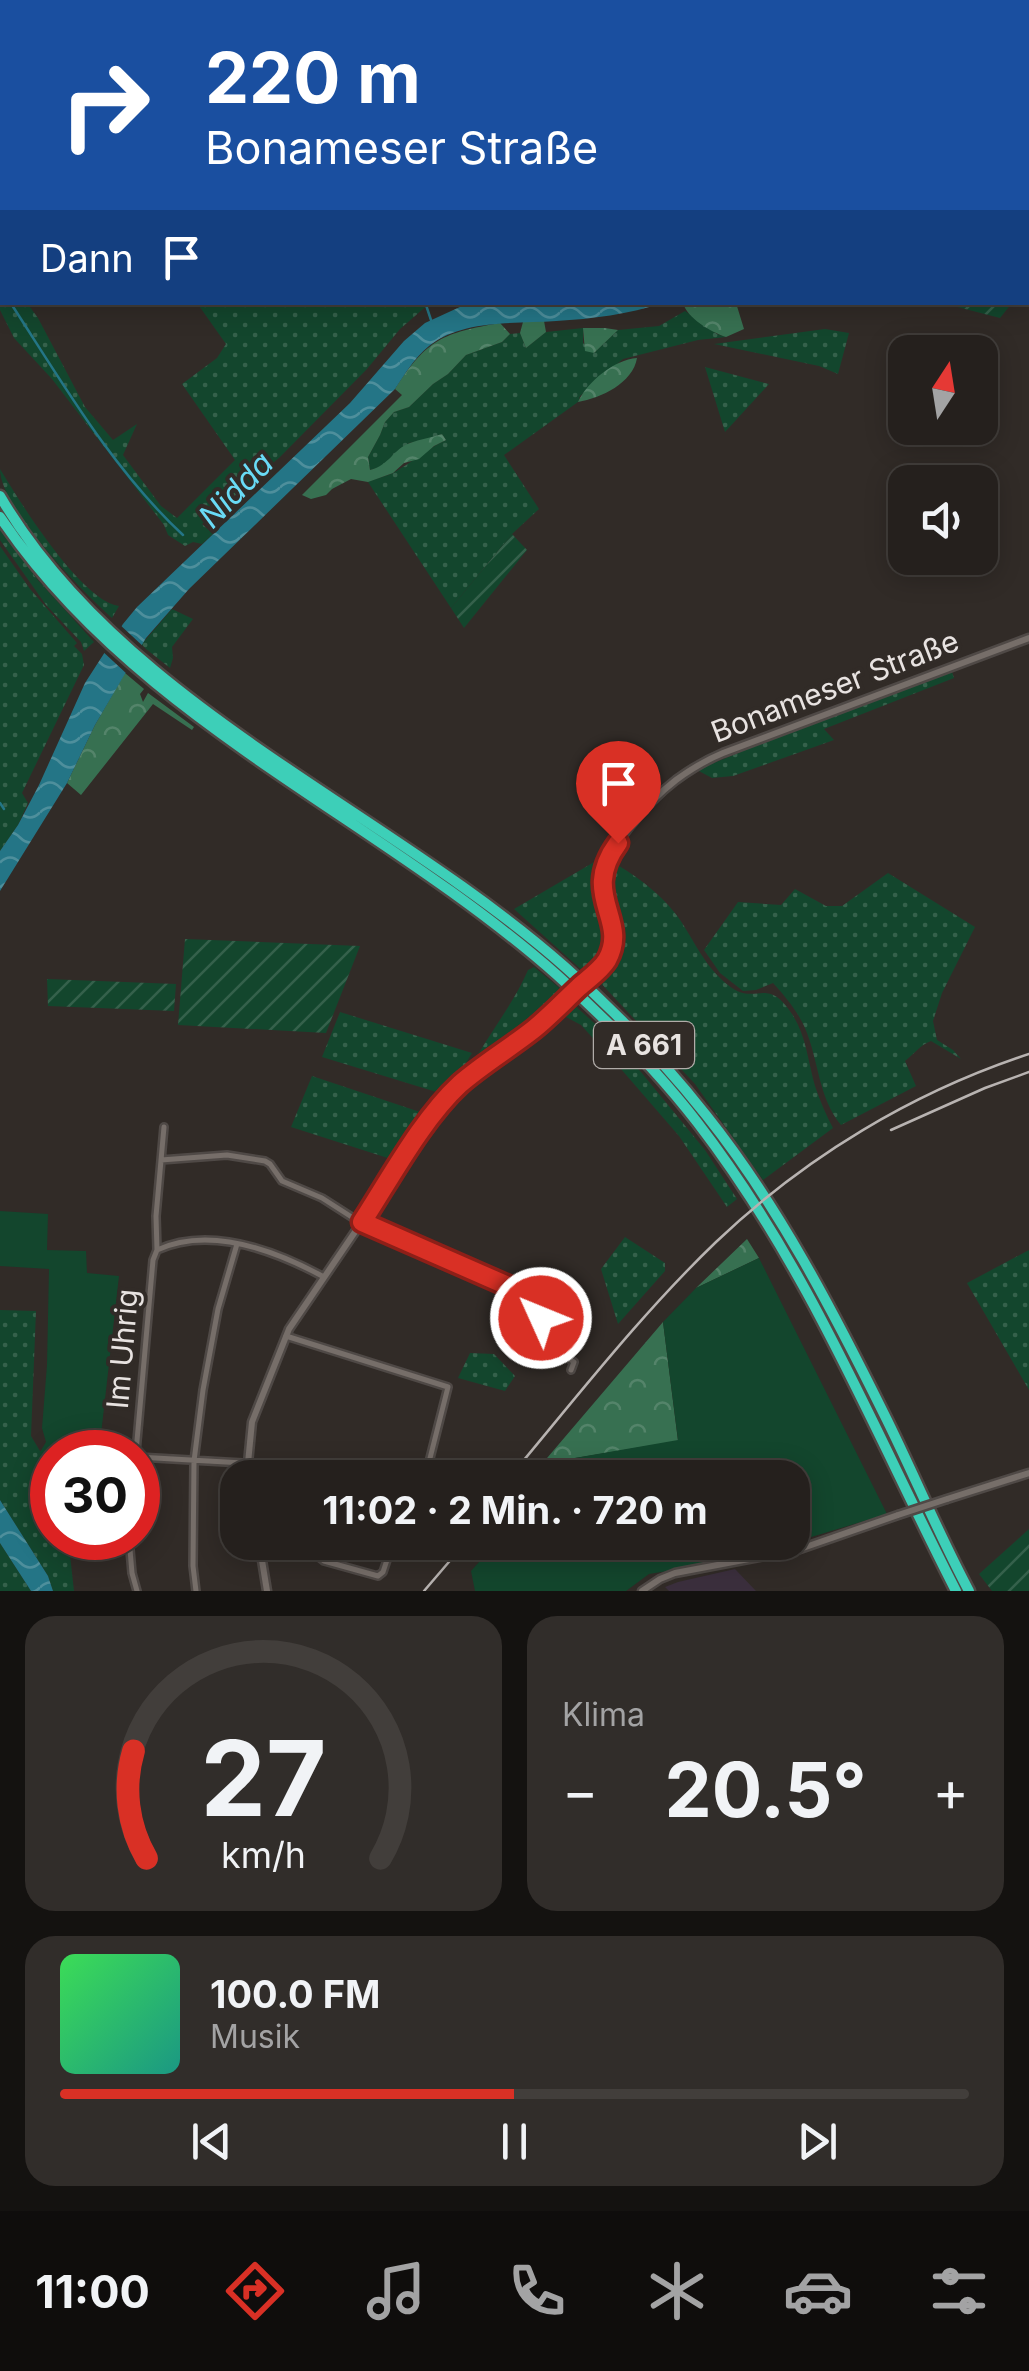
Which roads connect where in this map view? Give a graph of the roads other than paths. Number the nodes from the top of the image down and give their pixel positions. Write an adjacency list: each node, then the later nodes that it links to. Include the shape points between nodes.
1 (0, 496): 3 (highway, A 661)
2 (0, 516): 3 (highway, A 661, via 35,565)
3 (105, 632): 5 (highway, A 661)
4 (1029, 638): 8 (street, Bonameser Straße, bridge, via 723,753 678,779 606,863 602,888 613,934 603,966 444,1101)
5 (136, 661): 33 (highway, A 661, via 239,747 500,928 579,995 666,1085 776,1237); 34 (highway, A 661, via 530,937 602,1001 682,1087 814,1281)
6 (164, 1128): 7 (street, Im Uhrig)
7 (161, 1160): 8 (street, via 227,1155 265,1161 282,1181); 10 (street, Im Uhrig)
8 (362, 1222): 11 (street, Bonameser Straße); 12 (street)
9 (238, 1244): 10 (street, Im Uhrig, via 186,1242); 11 (street, Im Uhrig); 20 (street, via 218,1309)
10 (158, 1250): 16 (street, Im Uhrig)
11 (324, 1278): 14 (street, Bonameser Straße)
12 (525, 1296): 13 (street, via 541,1310); 13 (street, via 518,1318)
13 (535, 1327): 15 (street, via 539,1339 574,1362)
14 (286, 1336): 18 (street, Bonameser Straße, via 252,1422); 19 (street, via 448,1387)
15 (572, 1370)
16 (139, 1430)
17 (160, 1457): 20 (street)
18 (248, 1460)
19 (430, 1460)
20 (194, 1461): 21 (street); 29 (street)
21 (220, 1462)
22 (1029, 1473): 27 (street, bridge, via 797,1550 692,1568)
23 (131, 1560): 28 (street)
24 (262, 1560): 30 (street)
25 (323, 1560): 26 (street, via 378,1576)
26 (387, 1560)
27 (652, 1584): 31 (street); 32 (street)
28 (137, 1591)
29 (196, 1591)
30 (267, 1591)
31 (642, 1591)
32 (659, 1591)
33 (956, 1591)
34 (969, 1591)

